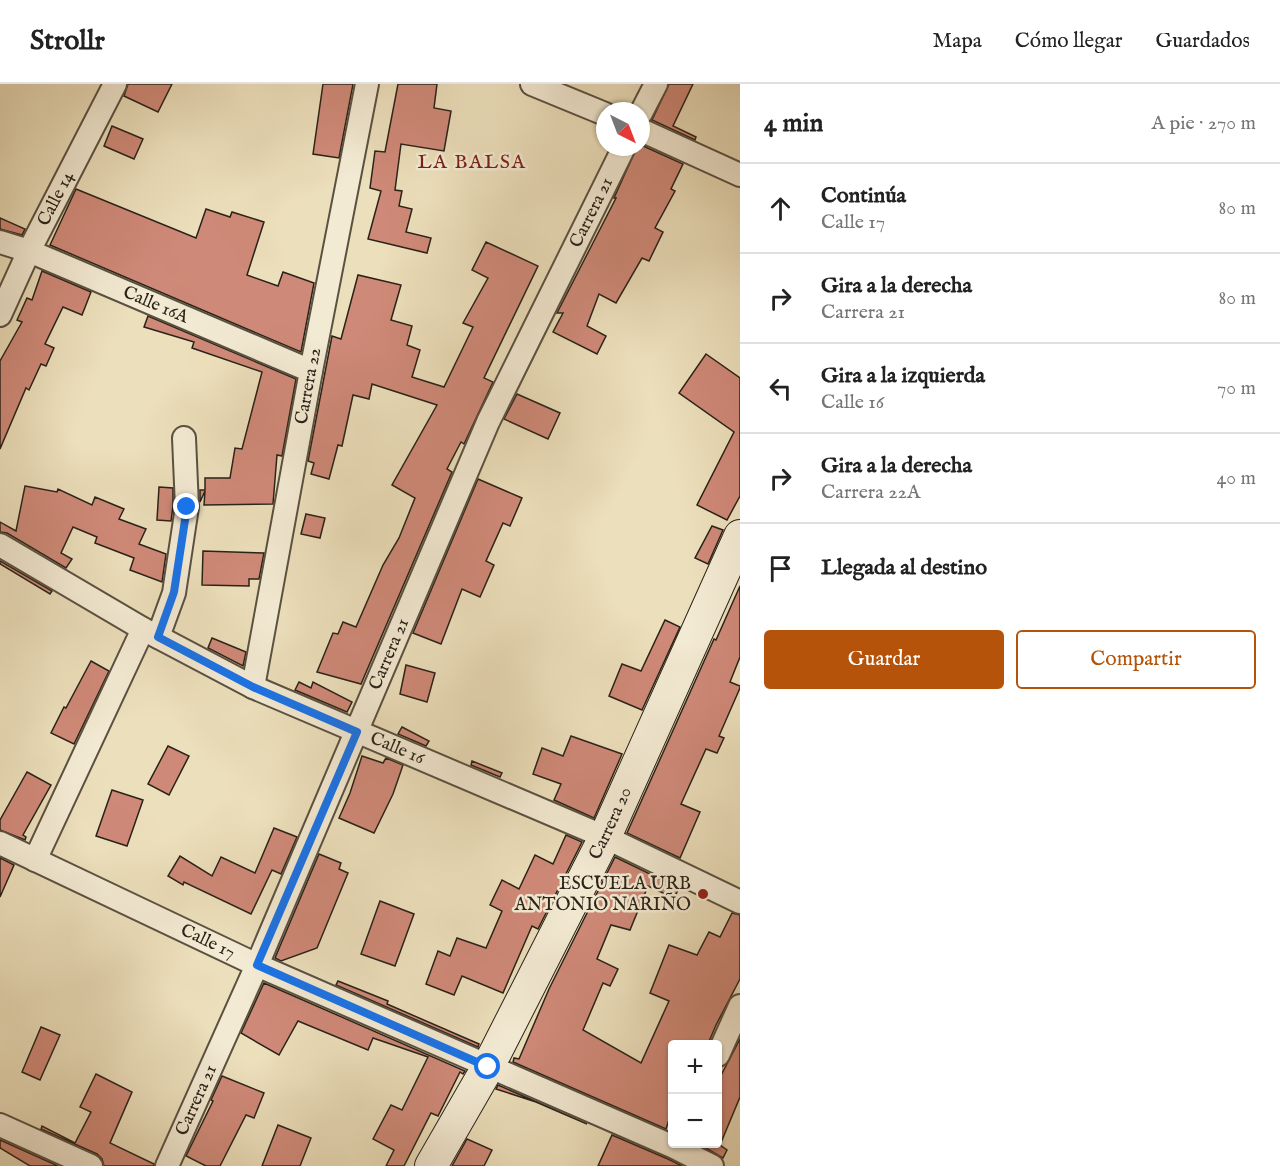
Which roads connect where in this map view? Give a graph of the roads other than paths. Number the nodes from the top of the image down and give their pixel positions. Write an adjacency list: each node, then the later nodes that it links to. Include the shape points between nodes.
1 (115, 84): 11 (street, Calle 14)
2 (367, 84): 13 (street, Carrera 22)
3 (532, 84): 6 (street)
4 (656, 84): 5 (street)
5 (647, 102)
6 (596, 110)
7 (650, 134): 9 (street)
8 (620, 156): 19 (street, Carrera 21, via 488,422)
9 (740, 174)
10 (0, 242): 11 (street, Calle 16A)
11 (29, 251): 12 (street, Calle 14); 13 (street, Calle 16A)
12 (0, 315)
13 (311, 371): 18 (street, Carrera 22)
14 (184, 438): 17 (street, via 187,507 174,592)
15 (740, 536): 20 (street, Carrera 20)
16 (0, 545): 17 (street, Calle 16)
17 (150, 633): 18 (street, Calle 16); 22 (street)
18 (253, 687): 19 (street, Calle 16)
19 (357, 732): 20 (street, Calle 16); 24 (street, Carrera 21)
20 (605, 837): 23 (street, Calle 16); 27 (street, Carrera 20)
21 (0, 843): 22 (street, Calle 17)
22 (35, 860): 24 (street, Calle 17)
23 (740, 902)
24 (257, 965): 27 (street, Calle 17); 31 (street, Carrera 21)
25 (740, 1006): 26 (street)
26 (722, 1044)
27 (488, 1067): 29 (street, Calle 17); 32 (street, Carrera 20)
28 (0, 1125): 30 (street)
29 (672, 1152): 33 (street, Calle 17)
30 (91, 1166)
31 (167, 1166)
32 (431, 1166)
33 (712, 1166)

